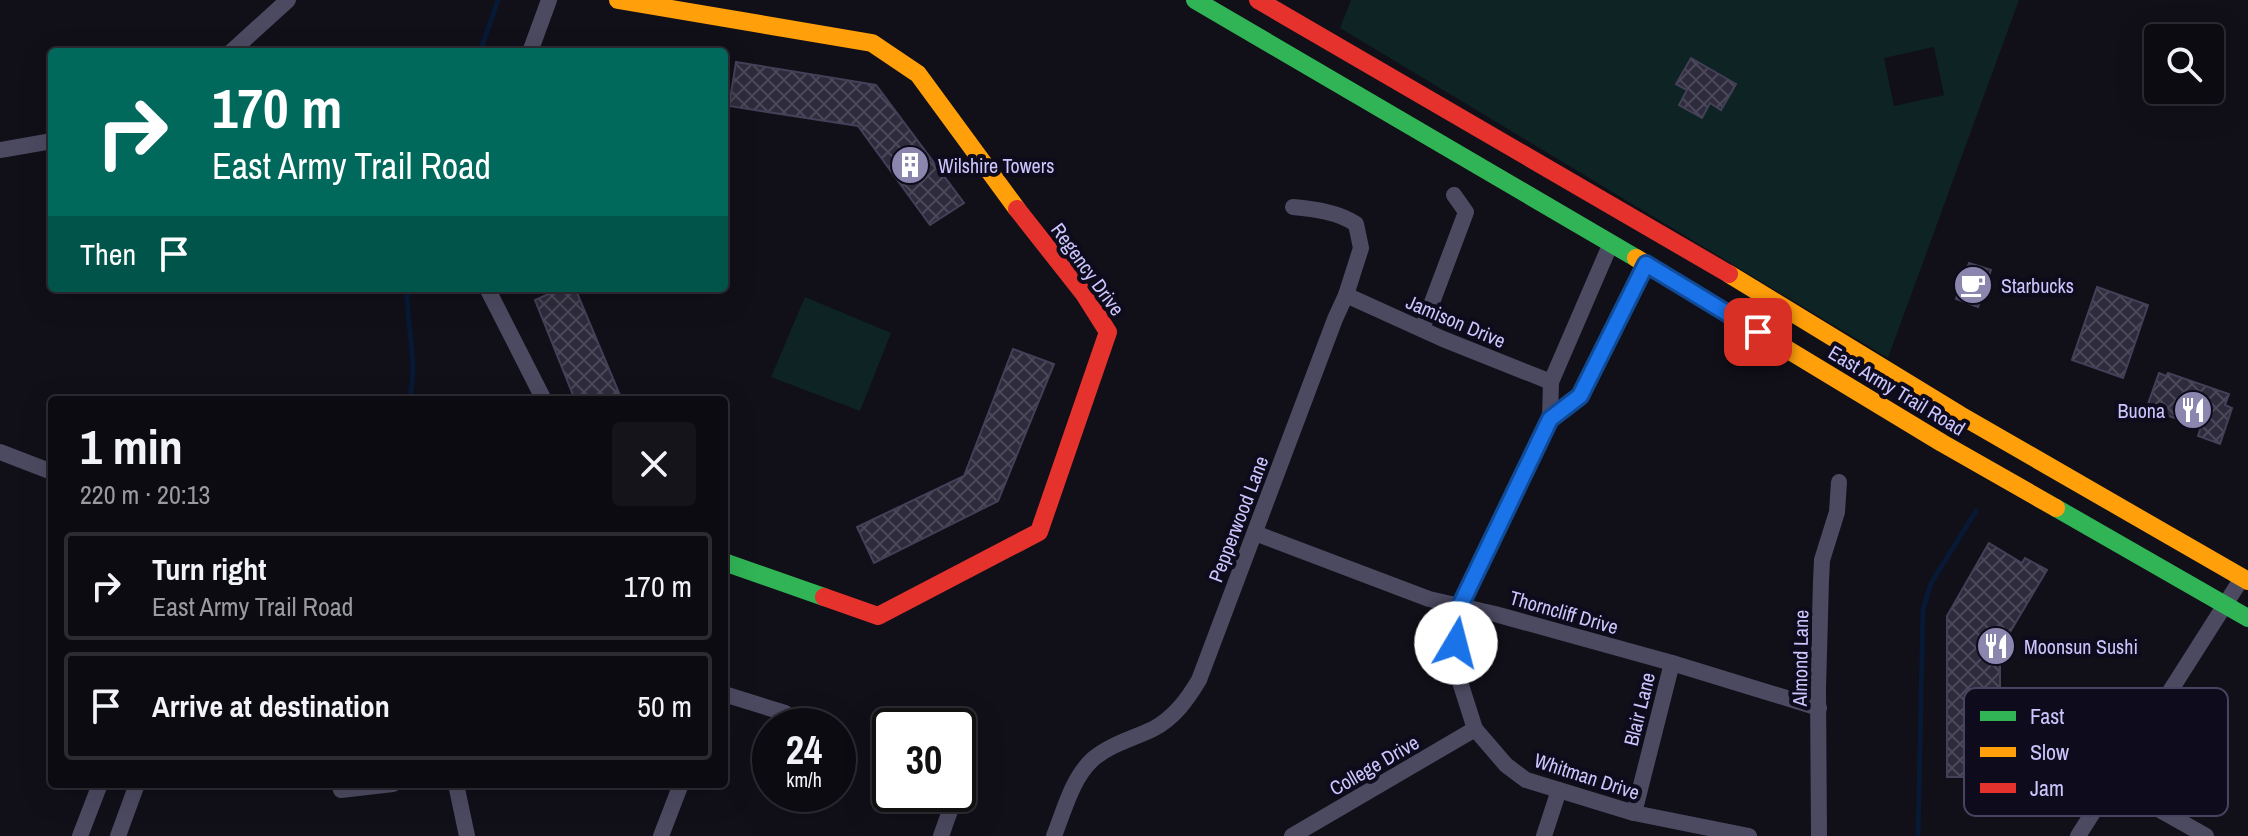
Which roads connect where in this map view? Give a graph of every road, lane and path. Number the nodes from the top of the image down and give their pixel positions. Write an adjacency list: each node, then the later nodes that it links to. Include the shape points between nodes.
1 (288, 0): 6 (street)
2 (549, 0): 7 (street)
3 (618, 0): 24 (main road, Regency Drive, via 872,43 918,74 1108,332 1039,532 878,616)
4 (1195, 0): 12 (main road, East Army Trail Road)
5 (1258, 0): 25 (main road, East Army Trail Road)
6 (235, 48)
7 (531, 48)
8 (48, 142): 9 (street)
9 (0, 150)
10 (1454, 195): 16 (street, via 1466,212)
11 (1293, 207): 15 (street, Pepperwood Lane, via 1356,224 1361,248)
12 (1611, 243): 13 (main road, East Army Trail Road); 17 (street, Whitman Drive)
13 (1646, 264): 19 (street, Whitman Drive, via 1580,396); 26 (main road, East Army Trail Road)
14 (489, 292): 18 (street)
15 (1346, 295): 16 (street, Jamison Drive); 23 (street, Pepperwood Lane)
16 (1422, 329): 17 (street, Jamison Drive)
17 (1551, 382): 19 (street, Whitman Drive)
18 (542, 396)
19 (1550, 419): 27 (street, Whitman Drive)
20 (0, 452): 21 (street)
21 (48, 470)
22 (1839, 482): 33 (street, Almond Lane, via 1837,512 1822,560)
23 (1255, 533): 27 (street, Thorncliff Drive); 51 (street, Pepperwood Lane, via 1188,698 1171,717 1091,761 1075,784)
24 (728, 563)
25 (2245, 579): 26 (street)
26 (2225, 605): 28 (main road, East Army Trail Road); 30 (street)
27 (1460, 606): 29 (street, Thorncliff Drive); 34 (street, Whitman Drive, via 1458,671)
28 (2248, 618)
29 (1672, 663): 33 (street, Thorncliff Drive); 41 (street, Blair Lane)
30 (2172, 688)
31 (728, 695): 32 (street)
32 (769, 708)
33 (1819, 708): 54 (street, Almond Lane)
34 (1475, 729): 39 (street, Whitman Drive, via 1526,780); 45 (street, College Drive)
35 (98, 788): 46 (street)
36 (136, 788): 47 (street)
37 (457, 788): 48 (street)
38 (679, 788): 49 (street)
39 (1559, 790): 41 (street, Whitman Drive); 52 (street)
40 (950, 812): 50 (street)
41 (1634, 813): 44 (street, Whitman Drive)
42 (2091, 816): 55 (street)
43 (2171, 816): 56 (street)
44 (1712, 832): 53 (street, Whitman Drive)
45 (1298, 835)
46 (80, 836)
47 (118, 836)
48 (467, 836)
49 (661, 836)
50 (941, 836)
51 (1054, 836)
52 (1544, 836)
53 (1749, 836)
54 (1819, 836)
55 (2078, 836)
56 (2206, 836)

